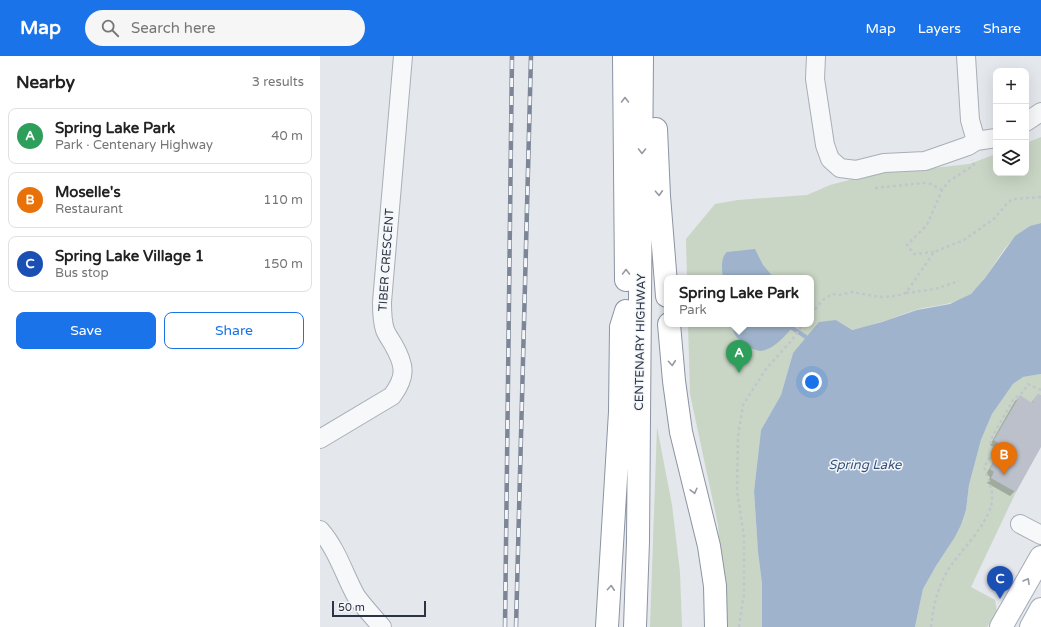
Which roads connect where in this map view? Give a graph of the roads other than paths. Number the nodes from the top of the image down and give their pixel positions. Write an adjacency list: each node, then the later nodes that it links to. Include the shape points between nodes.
1 (403, 56): 16 (street, TIBER CRESCENT, via 382,318 404,370 400,385 392,396)
2 (624, 56): 14 (main road, CENTENARY HIGHWAY, one-way to 2)
3 (642, 56): 25 (main road, CENTENARY HIGHWAY, one-way to 25)
4 (652, 56): 13 (main road, one-way to 13)
5 (816, 56): 12 (street, via 815,79 824,144 830,159 840,168 856,170 884,163 926,161)
6 (966, 56): 12 (street)
7 (1041, 112): 8 (street)
8 (1029, 120)
9 (1041, 121): 10 (street)
10 (1029, 124)
11 (993, 139): 12 (street)
12 (972, 144)
13 (665, 275)
14 (626, 310): 23 (main road, one-way to 14, via 620,412 621,327); 24 (main road, CENTENARY HIGHWAY)
15 (669, 327): 26 (main road, one-way to 26, via 680,432 709,546 715,586)
16 (320, 439)
17 (1020, 524): 19 (street)
18 (320, 530): 22 (street, via 328,540 356,595)
19 (1041, 534)
20 (1041, 557): 27 (main road, one-way to 20)
21 (1041, 609): 28 (main road)
22 (382, 627)
23 (607, 627)
24 (628, 627)
25 (635, 627)
26 (716, 627)
27 (1001, 627)
28 (1031, 627)

